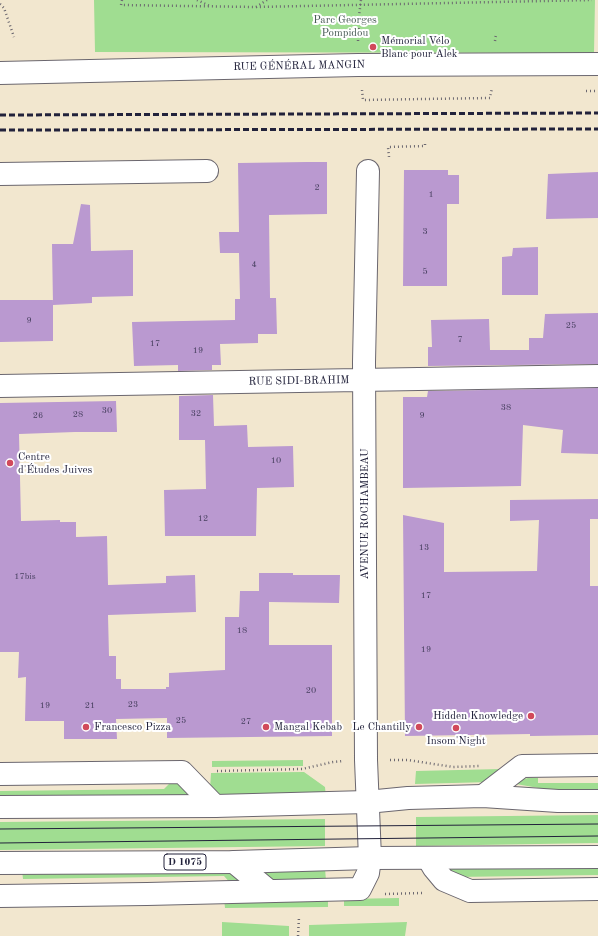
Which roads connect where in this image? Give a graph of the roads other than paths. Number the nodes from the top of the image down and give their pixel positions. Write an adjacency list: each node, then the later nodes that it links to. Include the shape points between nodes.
1 (598, 64): 2 (street, RUE GÉNÉRAL MANGIN, via 358,65)
2 (0, 73)
3 (368, 171): 7 (street, AVENUE ROCHAMBEAU)
4 (207, 172): 5 (street)
5 (0, 174)
6 (598, 376): 7 (street, RUE SIDI-BRAHIM)
7 (365, 380): 8 (street, RUE SIDI-BRAHIM); 13 (street, AVENUE ROCHAMBEAU)
8 (0, 386)
9 (598, 765): 11 (street, via 522,766)
10 (0, 774): 14 (street, via 182,772)
11 (483, 796): 12 (street); 13 (street)
12 (598, 801)
13 (368, 802): 14 (street); 17 (street, AVENUE ROCHAMBEAU)
14 (215, 806): 15 (street)
15 (0, 807)
16 (598, 857): 18 (street, D 1075)
17 (370, 858): 18 (street, D 1075); 19 (street, D 1075); 22 (street, AVENUE ROCHAMBEAU, via 368,873 360,889)
18 (428, 858): 21 (street, via 444,880 470,892)
19 (234, 862): 20 (street, D 1075); 22 (street)
20 (0, 863)
21 (598, 890)
22 (269, 891): 23 (street)
23 (0, 896)

